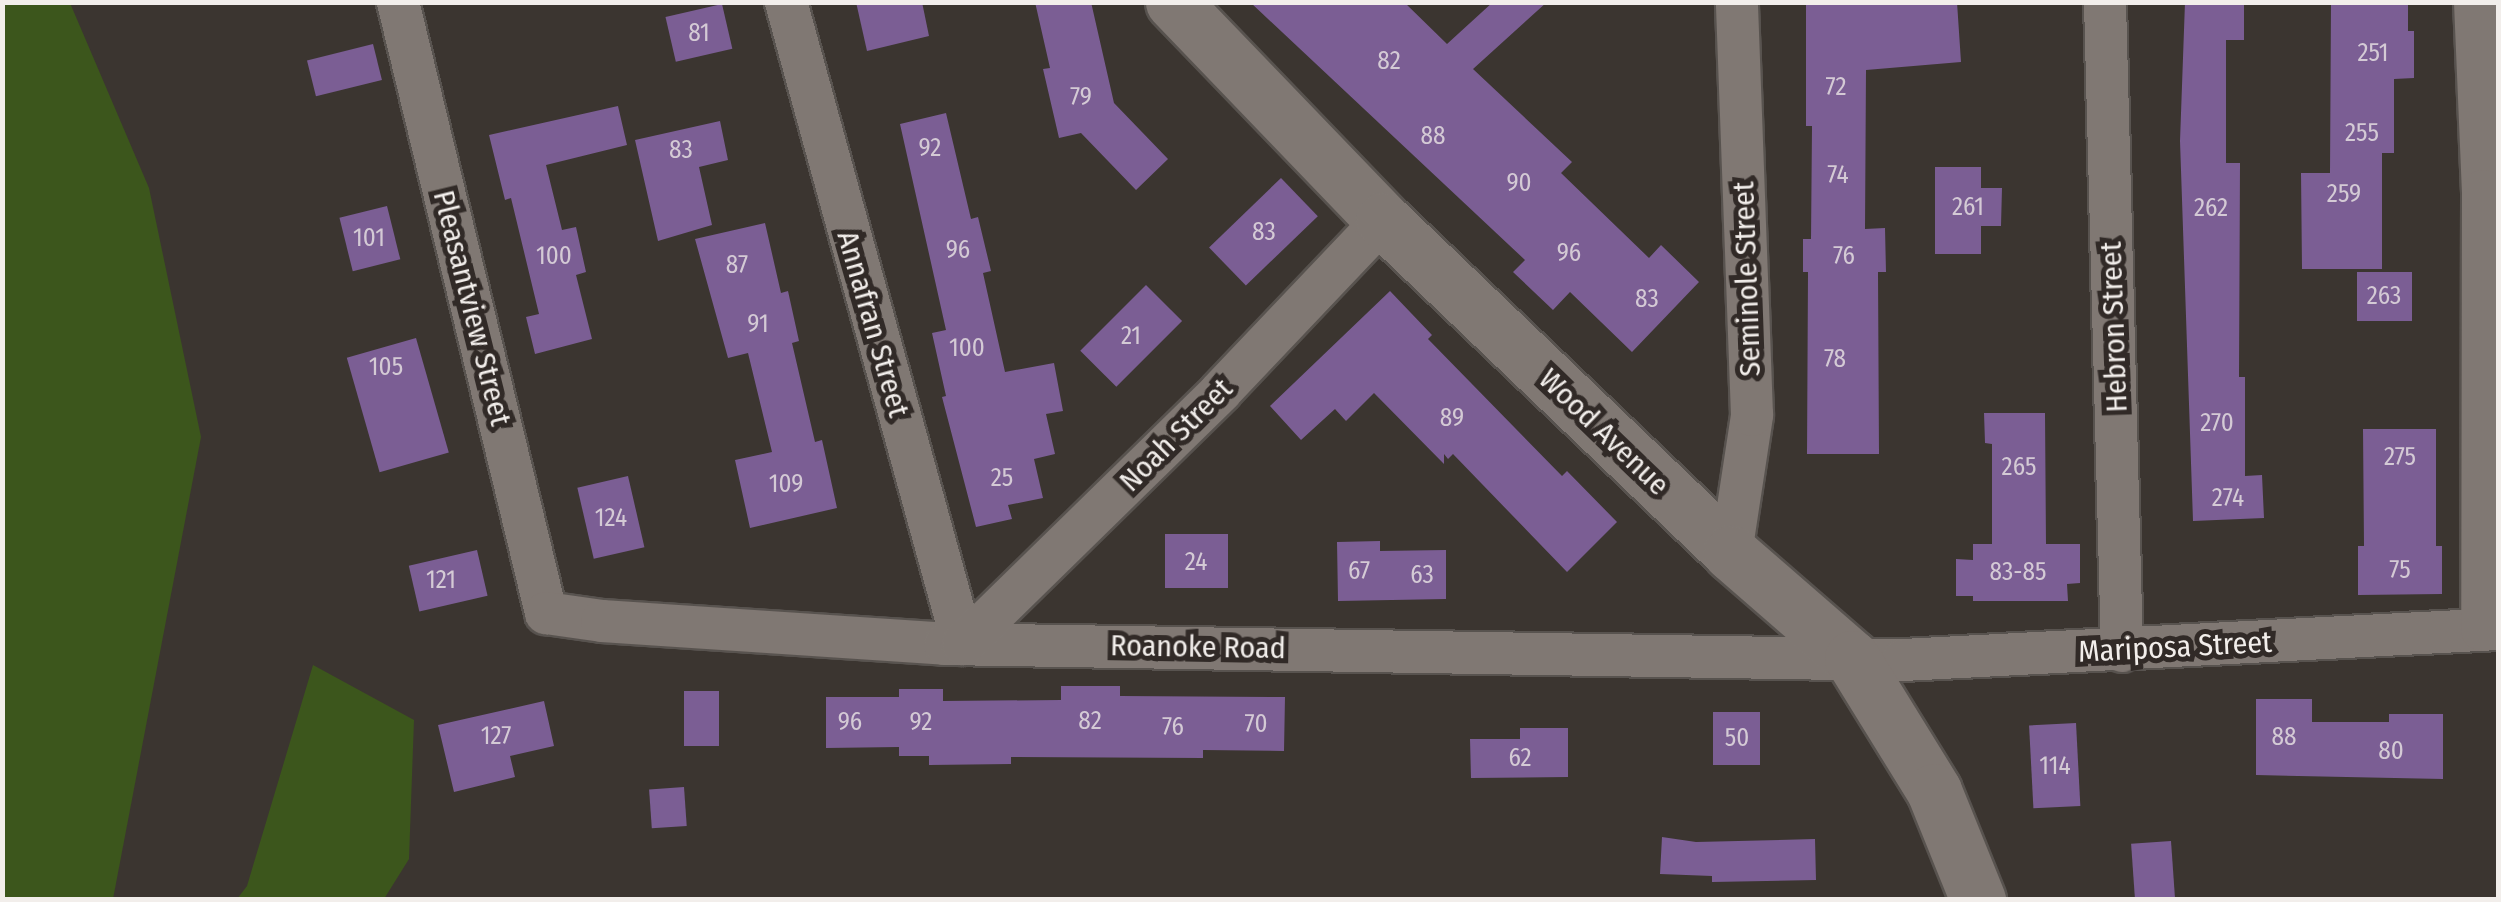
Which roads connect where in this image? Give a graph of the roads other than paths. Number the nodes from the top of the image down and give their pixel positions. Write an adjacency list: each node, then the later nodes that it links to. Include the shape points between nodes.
1 (398, 2): 9 (street, Pleasantview Street)
2 (786, 2): 11 (street, Annafran Street)
3 (1174, 2): 7 (main road, Wood Avenue)
4 (1737, 2): 8 (street, Seminole Street, via 1752,414)
5 (2105, 2): 12 (street, Hebron Street)
6 (2475, 2): 10 (street)
7 (1383, 220): 8 (main road, Wood Avenue); 11 (street, Noah Street, via 1220,392)
8 (1731, 553): 13 (main road, Wood Avenue)
9 (546, 614): 11 (street, Roanoke Road)
10 (2490, 630): 12 (street, Mariposa Street)
11 (963, 644): 13 (street, Roanoke Road)
12 (2122, 650): 13 (street, Mariposa Street)
13 (1852, 658): 14 (main road, Wood Avenue, via 1934,791)
14 (1978, 900)

